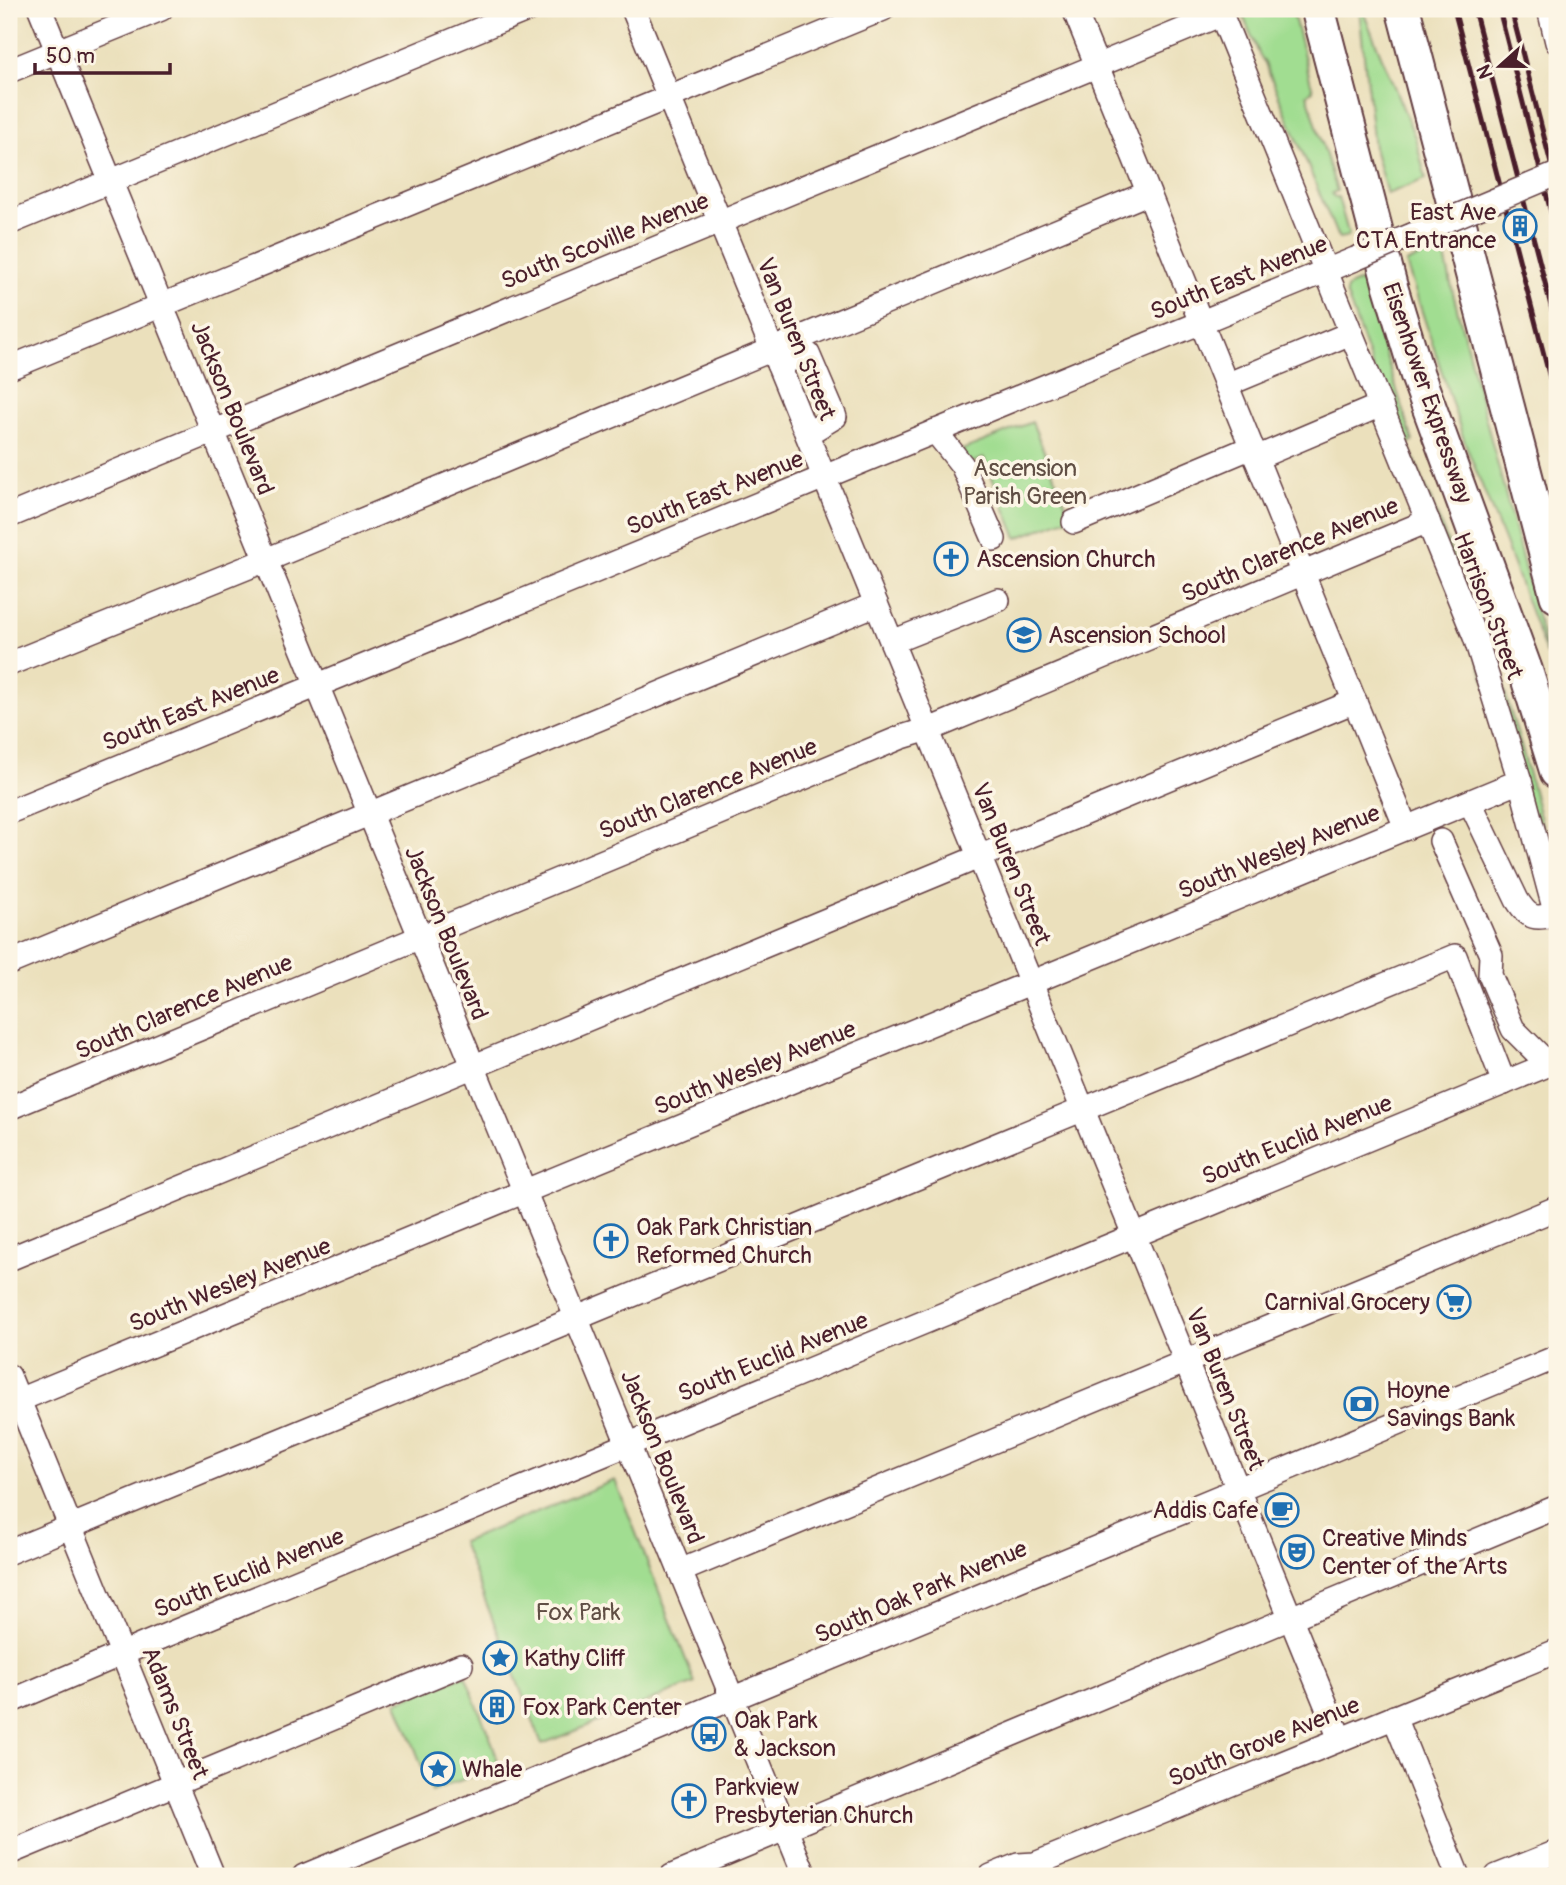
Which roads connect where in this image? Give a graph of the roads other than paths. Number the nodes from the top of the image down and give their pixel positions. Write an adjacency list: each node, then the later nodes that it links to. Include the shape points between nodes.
1 (40, 9): 12 (street, Jackson Boulevard)
2 (160, 9): 12 (street)
3 (529, 9): 17 (street)
4 (633, 9): 15 (street, Van Buren Street)
5 (883, 9): 15 (street)
6 (1074, 9): 13 (street)
7 (1318, 9): 48 (highway, Eisenhower Expressway, via 1417,374 1525,669)
8 (1403, 9): 40 (highway)
9 (1549, 9): 11 (street)
10 (1221, 11): 13 (street, South Scoville Avenue); 21 (street, Harrison Street)
11 (1557, 42)
12 (57, 51): 14 (street); 17 (street, Jackson Boulevard)
13 (1097, 66): 18 (street); 19 (street, South Scoville Avenue)
14 (9, 71)
15 (669, 97): 19 (street, Van Buren Street); 22 (street)
16 (1557, 174): 21 (street, South East Avenue, bridge)
17 (111, 181): 20 (street); 22 (street, Jackson Boulevard)
18 (1148, 193): 23 (street); 25 (street)
19 (720, 222): 25 (street, Van Buren Street); 29 (street, South Scoville Avenue)
20 (9, 223)
21 (1325, 271): 23 (street, South East Avenue); 24 (street, Harrison Street)
22 (162, 305): 26 (street); 29 (street, Jackson Boulevard)
23 (1200, 322): 27 (street); 30 (street, South East Avenue)
24 (1351, 333): 27 (street); 28 (street, Harrison Street)
25 (775, 356): 31 (street, Van Buren Street); 31 (street, via 808,354 835,417); 38 (street)
26 (9, 368)
27 (1226, 385): 32 (street)
28 (1381, 405): 32 (street); 35 (street, Harrison Street)
29 (213, 431): 34 (street, South Scoville Avenue); 38 (street, Jackson Boulevard)
30 (935, 431): 33 (street, South East Avenue); 37 (street, via 962,466)
31 (807, 434): 33 (street, Van Buren Street)
32 (1254, 453): 36 (street); 39 (street)
33 (824, 477): 42 (street, Van Buren Street); 45 (street, South East Avenue)
34 (9, 516)
35 (1428, 521): 39 (street, South Clarence Avenue); 49 (street, Harrison Street, via 1475,636)
36 (1074, 522)
37 (994, 539)
38 (266, 560): 44 (street); 45 (street, Jackson Boulevard)
39 (1304, 573): 46 (street); 47 (street, South Clarence Avenue)
40 (1557, 596)
41 (998, 600): 43 (street)
42 (876, 604): 43 (street, Van Buren Street); 52 (street)
43 (892, 642): 47 (street, Van Buren Street)
44 (9, 664)
45 (317, 686): 51 (street, South East Avenue); 52 (street, Jackson Boulevard)
46 (1355, 701): 53 (street); 55 (street)
47 (927, 729): 55 (street, Van Buren Street); 57 (street, South Clarence Avenue)
48 (1557, 772)
49 (1520, 781): 50 (street, South Wesley Avenue); 56 (street, Harrison Street)
50 (1470, 802): 53 (street, South Wesley Avenue); 56 (street, via 1523,910 1531,917)
51 (9, 812)
52 (369, 814): 57 (street, Jackson Boulevard); 58 (street)
53 (1406, 828): 59 (street, South Wesley Avenue)
54 (1441, 841): 60 (street, via 1491,955 1490,975 1513,1029)
55 (979, 857): 59 (street, Van Buren Street); 61 (street)
56 (1557, 916)
57 (419, 937): 61 (street, Jackson Boulevard); 63 (street, South Clarence Avenue)
58 (9, 963)
59 (1031, 983): 64 (street, Van Buren Street); 65 (street, South Wesley Avenue)
60 (1553, 1063): 62 (street, South Euclid Avenue)
61 (473, 1067): 65 (street, Jackson Boulevard); 68 (street)
62 (1504, 1083): 64 (street, via 1455,956); 67 (street, South Euclid Avenue)
63 (9, 1108)
64 (1083, 1110): 67 (street, Van Buren Street); 69 (street)
65 (524, 1192): 69 (street, Jackson Boulevard); 73 (street, South Wesley Avenue)
66 (1557, 1208): 71 (street)
67 (1134, 1236): 71 (street, Van Buren Street); 74 (street, South Euclid Avenue)
68 (9, 1259)
69 (576, 1318): 74 (street, Jackson Boulevard); 77 (street)
70 (1557, 1357): 75 (street, South Oak Park Avenue)
71 (1186, 1362): 75 (street, Van Buren Street); 79 (street)
72 (9, 1376): 73 (street, Adams Street)
73 (14, 1402): 77 (street, Adams Street)
74 (628, 1445): 79 (street, Jackson Boulevard); 82 (street, South Euclid Avenue)
75 (1238, 1489): 80 (street, Van Buren Street); 84 (street, South Oak Park Avenue)
76 (1557, 1507): 80 (street)
77 (70, 1527): 78 (street); 82 (street, Adams Street)
78 (9, 1552)
79 (680, 1571): 84 (street, Jackson Boulevard)
80 (1291, 1618): 87 (street, Van Buren Street); 89 (street)
81 (1557, 1651): 86 (street, South Grove Avenue)
82 (122, 1654): 85 (street, South Euclid Avenue); 88 (street, Adams Street)
83 (461, 1665): 88 (street)
84 (733, 1699): 89 (street, Jackson Boulevard); 93 (street, South Oak Park Avenue)
85 (9, 1702)
86 (1394, 1717): 87 (street, South Grove Avenue); 97 (street)
87 (1340, 1739): 96 (street, South Grove Avenue, via 1035,1864 1018,1865)
88 (175, 1783): 91 (street); 92 (street, Adams Street)
89 (786, 1829): 94 (street); 95 (street, Jackson Boulevard)
90 (1557, 1852): 98 (street)
91 (9, 1853)
92 (213, 1876)
93 (304, 1876)
94 (672, 1876)
95 (805, 1876)
96 (991, 1876)
97 (1458, 1876)
98 (1497, 1876)

